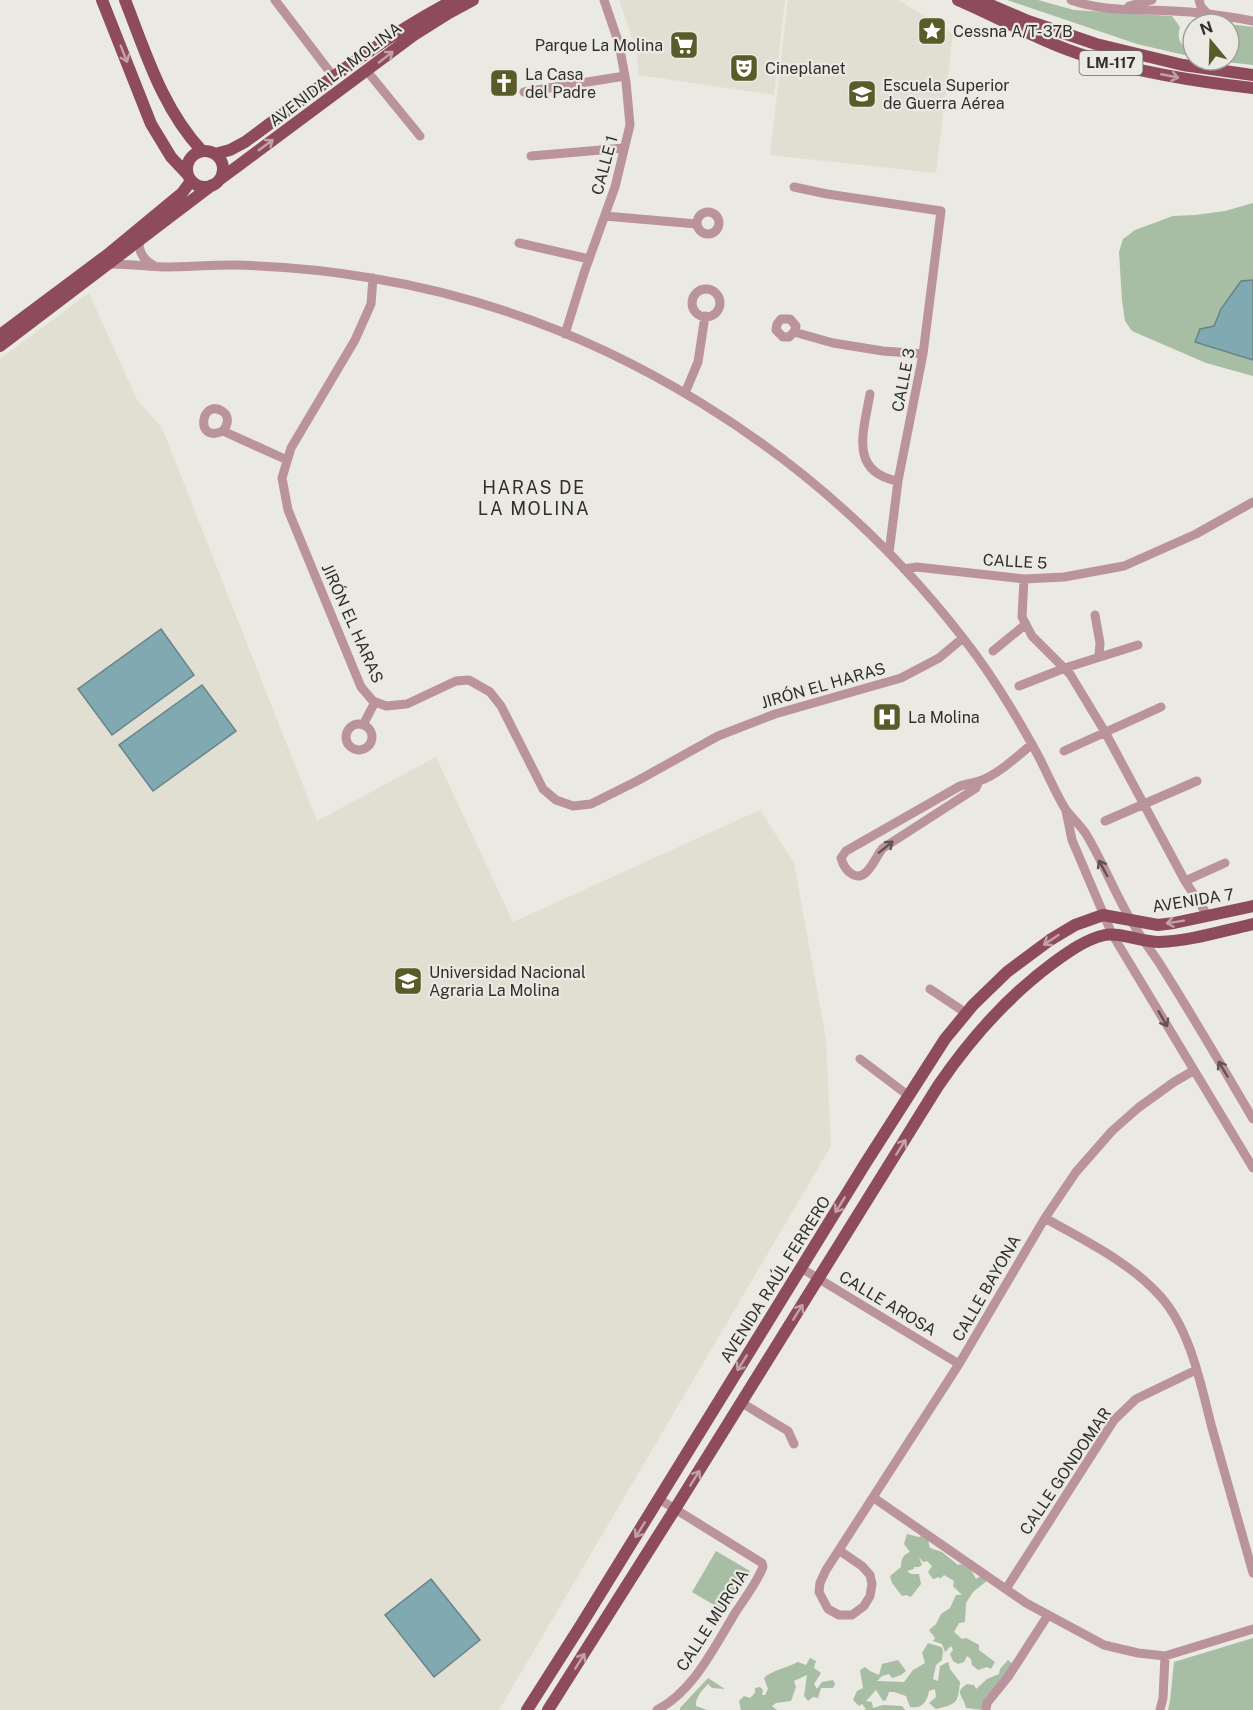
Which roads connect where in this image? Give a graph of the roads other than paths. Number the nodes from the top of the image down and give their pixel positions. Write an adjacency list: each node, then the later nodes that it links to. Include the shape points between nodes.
1 (102, 0): 24 (main road, one-way to 24, via 154,130)
2 (125, 0): 21 (main road, via 168,105)
3 (275, 0): 15 (street)
4 (454, 0): 15 (main road, AVENIDA LA MOLINA)
5 (474, 0): 13 (main road, AVENIDA LA MOLINA, one-way to 5, via 429,25)
6 (604, 0): 16 (street, CALLE 1)
7 (958, 0): 17 (main road, LM-117, one-way to 17, via 1088,57 1201,82)
8 (979, 0): 14 (main road, LM-117, via 1096,44 1183,65)
9 (1071, 0): 11 (street)
10 (1152, 0): 11 (street)
11 (1118, 9): 12 (street)
12 (1185, 12)
13 (367, 71): 19 (street); 25 (main road, AVENIDA LA MOLINA, one-way to 13)
14 (1253, 75)
15 (333, 76): 22 (main road, AVENIDA LA MOLINA, via 245,142)
16 (625, 76): 18 (street); 20 (street, CALLE 1, via 630,125)
17 (1253, 88)
18 (524, 92)
19 (420, 136)
20 (624, 148): 23 (street); 27 (street, CALLE 1)
21 (202, 151): 22 (main road); 24 (main road, via 188,162)
22 (215, 154): 25 (main road, via 223,167)
23 (531, 156)
24 (189, 177): 25 (main road, via 199,186); 32 (main road, AVENIDA LA MOLINA, via 182,194)
25 (216, 183): 29 (main road, AVENIDA LA MOLINA)
26 (794, 187): 40 (street, CALLE 3, via 941,211)
27 (605, 216): 28 (street); 31 (street, CALLE 1)
28 (697, 225)
29 (139, 242): 32 (main road, AVENIDA LA MOLINA); 33 (street, via 142,257)
30 (519, 243): 31 (street)
31 (589, 259): 37 (street, CALLE 1)
32 (108, 260): 33 (street); 38 (main road, AVENIDA LA MOLINA); 39 (main road, AVENIDA LA MOLINA)
33 (160, 267): 34 (street, via 267,266)
34 (373, 278): 37 (street, via 477,302); 44 (street, JIRÓN EL HARAS, via 371,304 355,340)
35 (705, 316): 41 (street, via 698,362)
36 (794, 332): 40 (street, via 833,343)
37 (565, 334): 41 (street)
38 (0, 335)
39 (0, 346)
40 (923, 354): 45 (street, CALLE 3)
41 (685, 393): 47 (street, via 798,471)
42 (870, 394): 45 (street, via 863,454 874,470)
43 (223, 432): 44 (street)
44 (287, 460): 58 (street, JIRÓN EL HARAS, via 282,478 288,510 361,687)
45 (898, 481): 47 (street, CALLE 3)
46 (1253, 502): 49 (street, CALLE 5, via 1196,534 1124,566 1064,578)
47 (889, 553): 48 (street)
48 (904, 569): 49 (street, CALLE 5, via 917,567); 52 (street)
49 (1024, 579): 51 (street, via 1022,617)
50 (1095, 615): 55 (street)
51 (1026, 624): 54 (street); 56 (street, via 1032,636)
52 (963, 638): 58 (street, JIRÓN EL HARAS, via 939,658 899,679 775,714 718,736 591,804 573,806 556,800 543,789 501,706 490,692 469,680 456,681 407,704 386,706); 62 (street)
53 (1137, 645): 55 (street)
54 (993, 651)
55 (1099, 656): 56 (street)
56 (1065, 668): 57 (street); 61 (street)
57 (1019, 686)
58 (375, 702): 60 (street)
59 (1161, 707): 61 (street)
60 (363, 725)
61 (1105, 732): 63 (street); 66 (street)
62 (1032, 744): 64 (street, via 1003,768); 67 (street)
63 (1064, 752)
64 (979, 781): 68 (street, via 960,786); 70 (street, via 976,788)
65 (1197, 781): 66 (street)
66 (1144, 804): 69 (street); 72 (street)
67 (1065, 809): 74 (street, via 1072,840); 76 (street, one-way to 67, via 1084,831)
68 (914, 812): 70 (street); 70 (street, one-way to 70, via 846,851 841,858 844,867 859,876 867,872 883,848)
69 (1105, 822)
70 (921, 824)
71 (1225, 863): 72 (street)
72 (1185, 881): 75 (street)
73 (1253, 906): 75 (main road, AVENIDA 7)
74 (1103, 915): 76 (main road, AVENIDA 7); 78 (street); 81 (main road, AVENIDA RAÚL FERRERO, one-way to 81, via 1050,940 1007,972)
75 (1208, 916): 76 (main road, AVENIDA 7, one-way to 76, via 1158,925)
76 (1131, 920): 79 (street)
77 (1253, 924): 79 (main road, AVENIDA 7, via 1177,940)
78 (1112, 934): 79 (main road, AVENIDA 7); 83 (street, one-way to 83); 85 (main road, via 1068,951 1033,977 996,1012)
79 (1144, 941): 87 (street, one-way to 79)
80 (930, 989): 81 (street)
81 (966, 1013): 84 (main road, AVENIDA RAÚL FERRERO)
82 (860, 1059): 86 (street)
83 (1193, 1071): 88 (street); 89 (street, CALLE BAYONA, via 1138,1108 1112,1131 1076,1172)
84 (921, 1077): 85 (main road, via 933,1078); 86 (main road, AVENIDA RAÚL FERRERO)
85 (938, 1086): 91 (main road, one-way to 85)
86 (909, 1096): 90 (main road, AVENIDA RAÚL FERRERO, one-way to 90)
87 (1251, 1114)
88 (1253, 1168)
89 (1045, 1218): 92 (street, CALLE BAYONA); 93 (street, via 1106,1253 1161,1297 1184,1336)
90 (801, 1268): 91 (street, CALLE AROSA); 97 (main road, AVENIDA RAÚL FERRERO, one-way to 97)
91 (819, 1279): 92 (street, CALLE AROSA); 94 (main road, one-way to 91)
92 (958, 1364): 96 (street, CALLE BAYONA)
93 (1196, 1370): 100 (street); 101 (street, CALLE GONDOMAR, via 1136,1399 1114,1420)
94 (742, 1402): 95 (street, via 788,1431); 98 (main road, one-way to 94)
95 (794, 1444)
96 (873, 1498): 99 (street, CALLE BAYONA); 101 (street)
97 (659, 1499): 98 (street); 105 (main road, AVENIDA RAÚL FERRERO, one-way to 105)
98 (675, 1509): 106 (main road, one-way to 98); 107 (street, CALLE MURCIA, via 763,1567 700,1669 686,1687)
99 (840, 1551): 99 (street, CALLE BAYONA, via 820,1583 819,1592 828,1609 839,1615 852,1615 864,1606 872,1584 862,1566)
100 (1253, 1573)
101 (1006, 1589): 102 (street)
102 (1048, 1615): 104 (street, via 1104,1645); 108 (street)
103 (1253, 1629): 104 (street)
104 (1165, 1656): 109 (street)
105 (527, 1710)
106 (549, 1710)
107 (657, 1710)
108 (986, 1710)
109 (1160, 1710)

